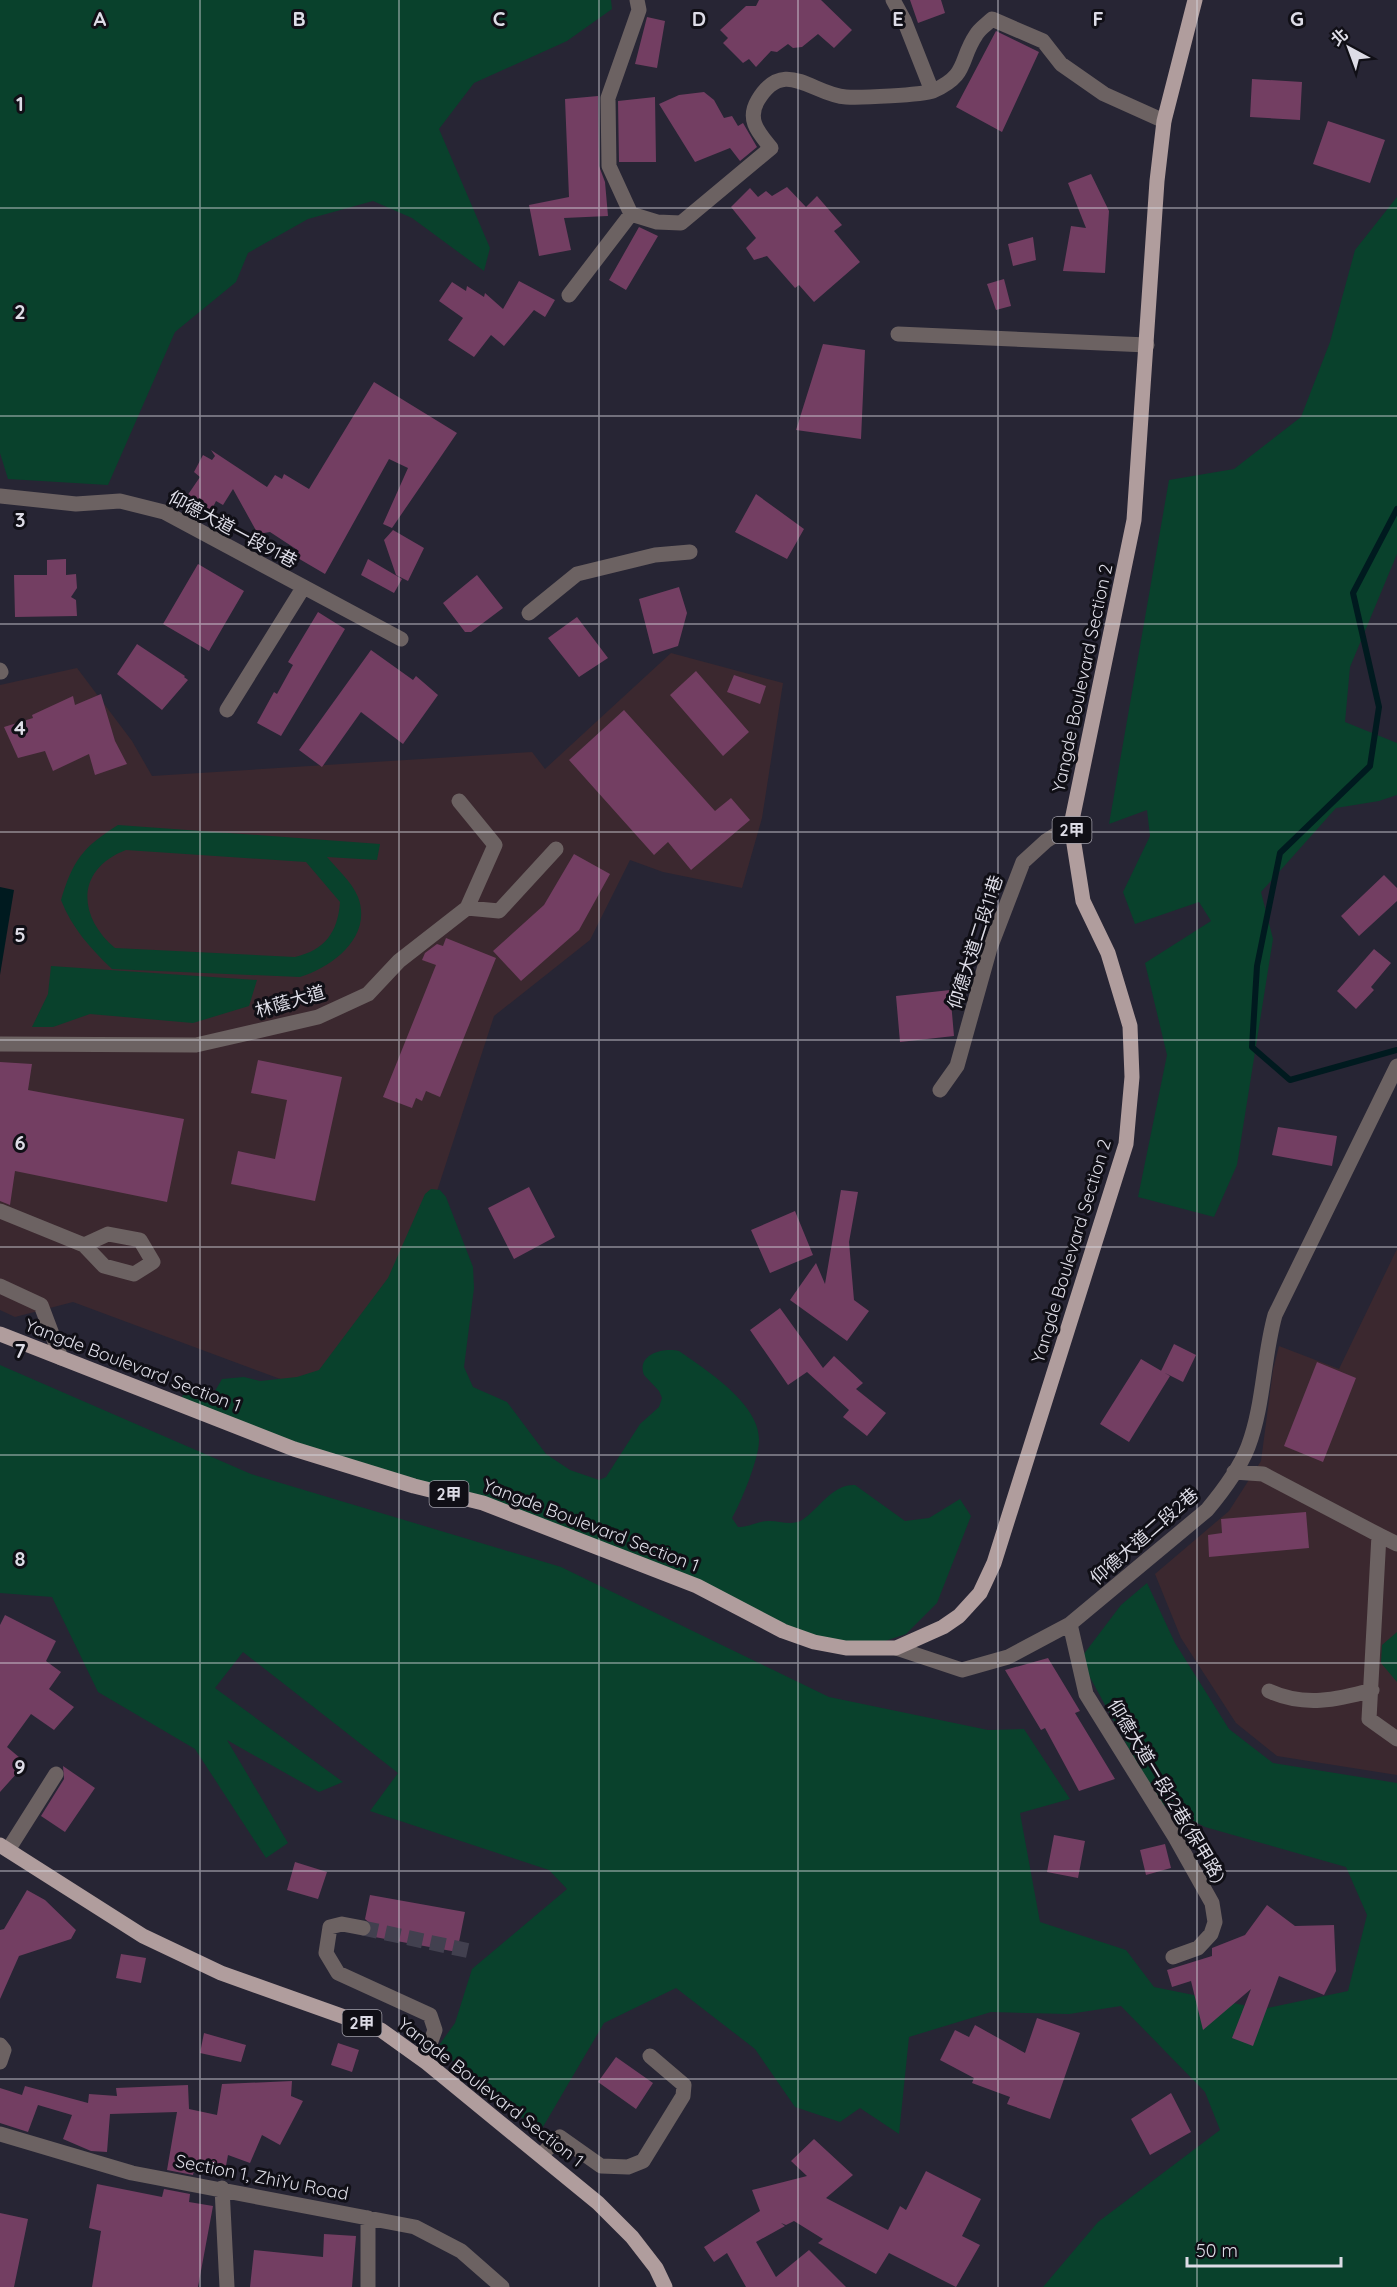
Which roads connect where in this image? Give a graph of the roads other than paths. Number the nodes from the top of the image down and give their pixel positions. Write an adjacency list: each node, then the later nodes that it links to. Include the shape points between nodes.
1 (638, 0): 6 (street, via 639,10 608,99 609,166)
2 (892, 0): 4 (street)
3 (1195, 0): 5 (main road, Yangde Boulevard Section 2 / 2甲)
4 (932, 91): 5 (street, via 960,73 976,35 992,19 1043,41 1061,64 1104,94); 6 (street, via 845,97 798,80 778,80 762,93 753,108 754,126 771,148 681,223 657,222)
5 (1164, 122): 9 (main road, Yangde Boulevard Section 2 / 2甲)
6 (631, 214): 7 (street)
7 (569, 295)
8 (898, 334): 9 (street)
9 (1147, 345): 17 (main road, Yangde Boulevard Section 2 / 2甲, via 1134,520)
10 (0, 496): 12 (street, 仰德大道一段91巷, via 76,504 120,501 164,512)
11 (690, 552): 13 (street, via 656,555 577,574)
12 (303, 588): 14 (street, 仰德大道一段91巷); 15 (street)
13 (529, 613)
14 (401, 639)
15 (227, 710)
16 (459, 801): 19 (street, 林蔭大道, via 495,845)
17 (1071, 825): 22 (street, 仰德大道二段11巷, via 1023,862 990,948 957,1065); 32 (main road, Yangde Boulevard Section 2 / 2甲, via 1083,901 1108,953 1130,1026 1132,1077 1126,1144 1017,1495 987,1579 980,1593 953,1620)
18 (556, 849): 19 (street, via 499,911)
19 (467, 908): 20 (street, 林蔭大道, via 399,961 368,994 318,1017 196,1045)
20 (0, 1044)
21 (1397, 1066): 28 (street, 仰德大道二段2巷, via 1275,1315 1266,1349 1258,1413 1247,1449)
22 (940, 1090)
23 (0, 1211): 24 (street)
24 (84, 1245)
25 (0, 1286): 27 (street, via 41,1305)
26 (0, 1334): 27 (main road, Yangde Boulevard Section 1 / 2甲)
27 (61, 1358): 32 (main road, Yangde Boulevard Section 1 / 2甲, via 294,1449 483,1503 697,1586 799,1638 846,1648)
28 (1234, 1472): 29 (street, via 1263,1474); 31 (street, 仰德大道二段2巷, via 1207,1510)
29 (1379, 1535): 30 (street); 33 (street)
30 (1397, 1544)
31 (1070, 1624): 32 (street, 仰德大道二段2巷, via 1008,1657 962,1670); 39 (street, 仰德大道一段12巷(保甲路), via 1086,1694 1212,1903 1215,1922 1210,1934 1198,1948)
32 (896, 1648)
33 (1372, 1690): 34 (street, via 1334,1701 1285,1698); 35 (street, via 1369,1719)
34 (1269, 1691)
35 (1397, 1739)
36 (56, 1774): 37 (street)
37 (4, 1848): 41 (main road, Yangde Boulevard Section 1 / 2甲, via 143,1936 221,1973 381,2030)
38 (363, 1928): 41 (street, via 342,1924 330,1927 326,1953 338,1972 430,2015 435,2030 430,2044)
39 (1173, 1957)
40 (0, 2045): 43 (street, via 4,2050)
41 (419, 2056): 45 (main road, Yangde Boulevard Section 1 / 2甲)
42 (650, 2056): 45 (street, via 684,2085 683,2096 643,2161 628,2167 601,2166 560,2137)
43 (0, 2062)
44 (0, 2134): 46 (street, Section 1, ZhiYu Road, via 132,2173)
45 (541, 2155): 51 (main road, Yangde Boulevard Section 1 / 2甲, via 632,2236)
46 (222, 2188): 47 (street, Section 1, ZhiYu Road); 48 (street)
47 (369, 2218): 49 (street); 50 (street, Section 1, ZhiYu Road, via 415,2227 433,2236 461,2251)
48 (227, 2287)
49 (368, 2287)
50 (502, 2287)
51 (665, 2287)

